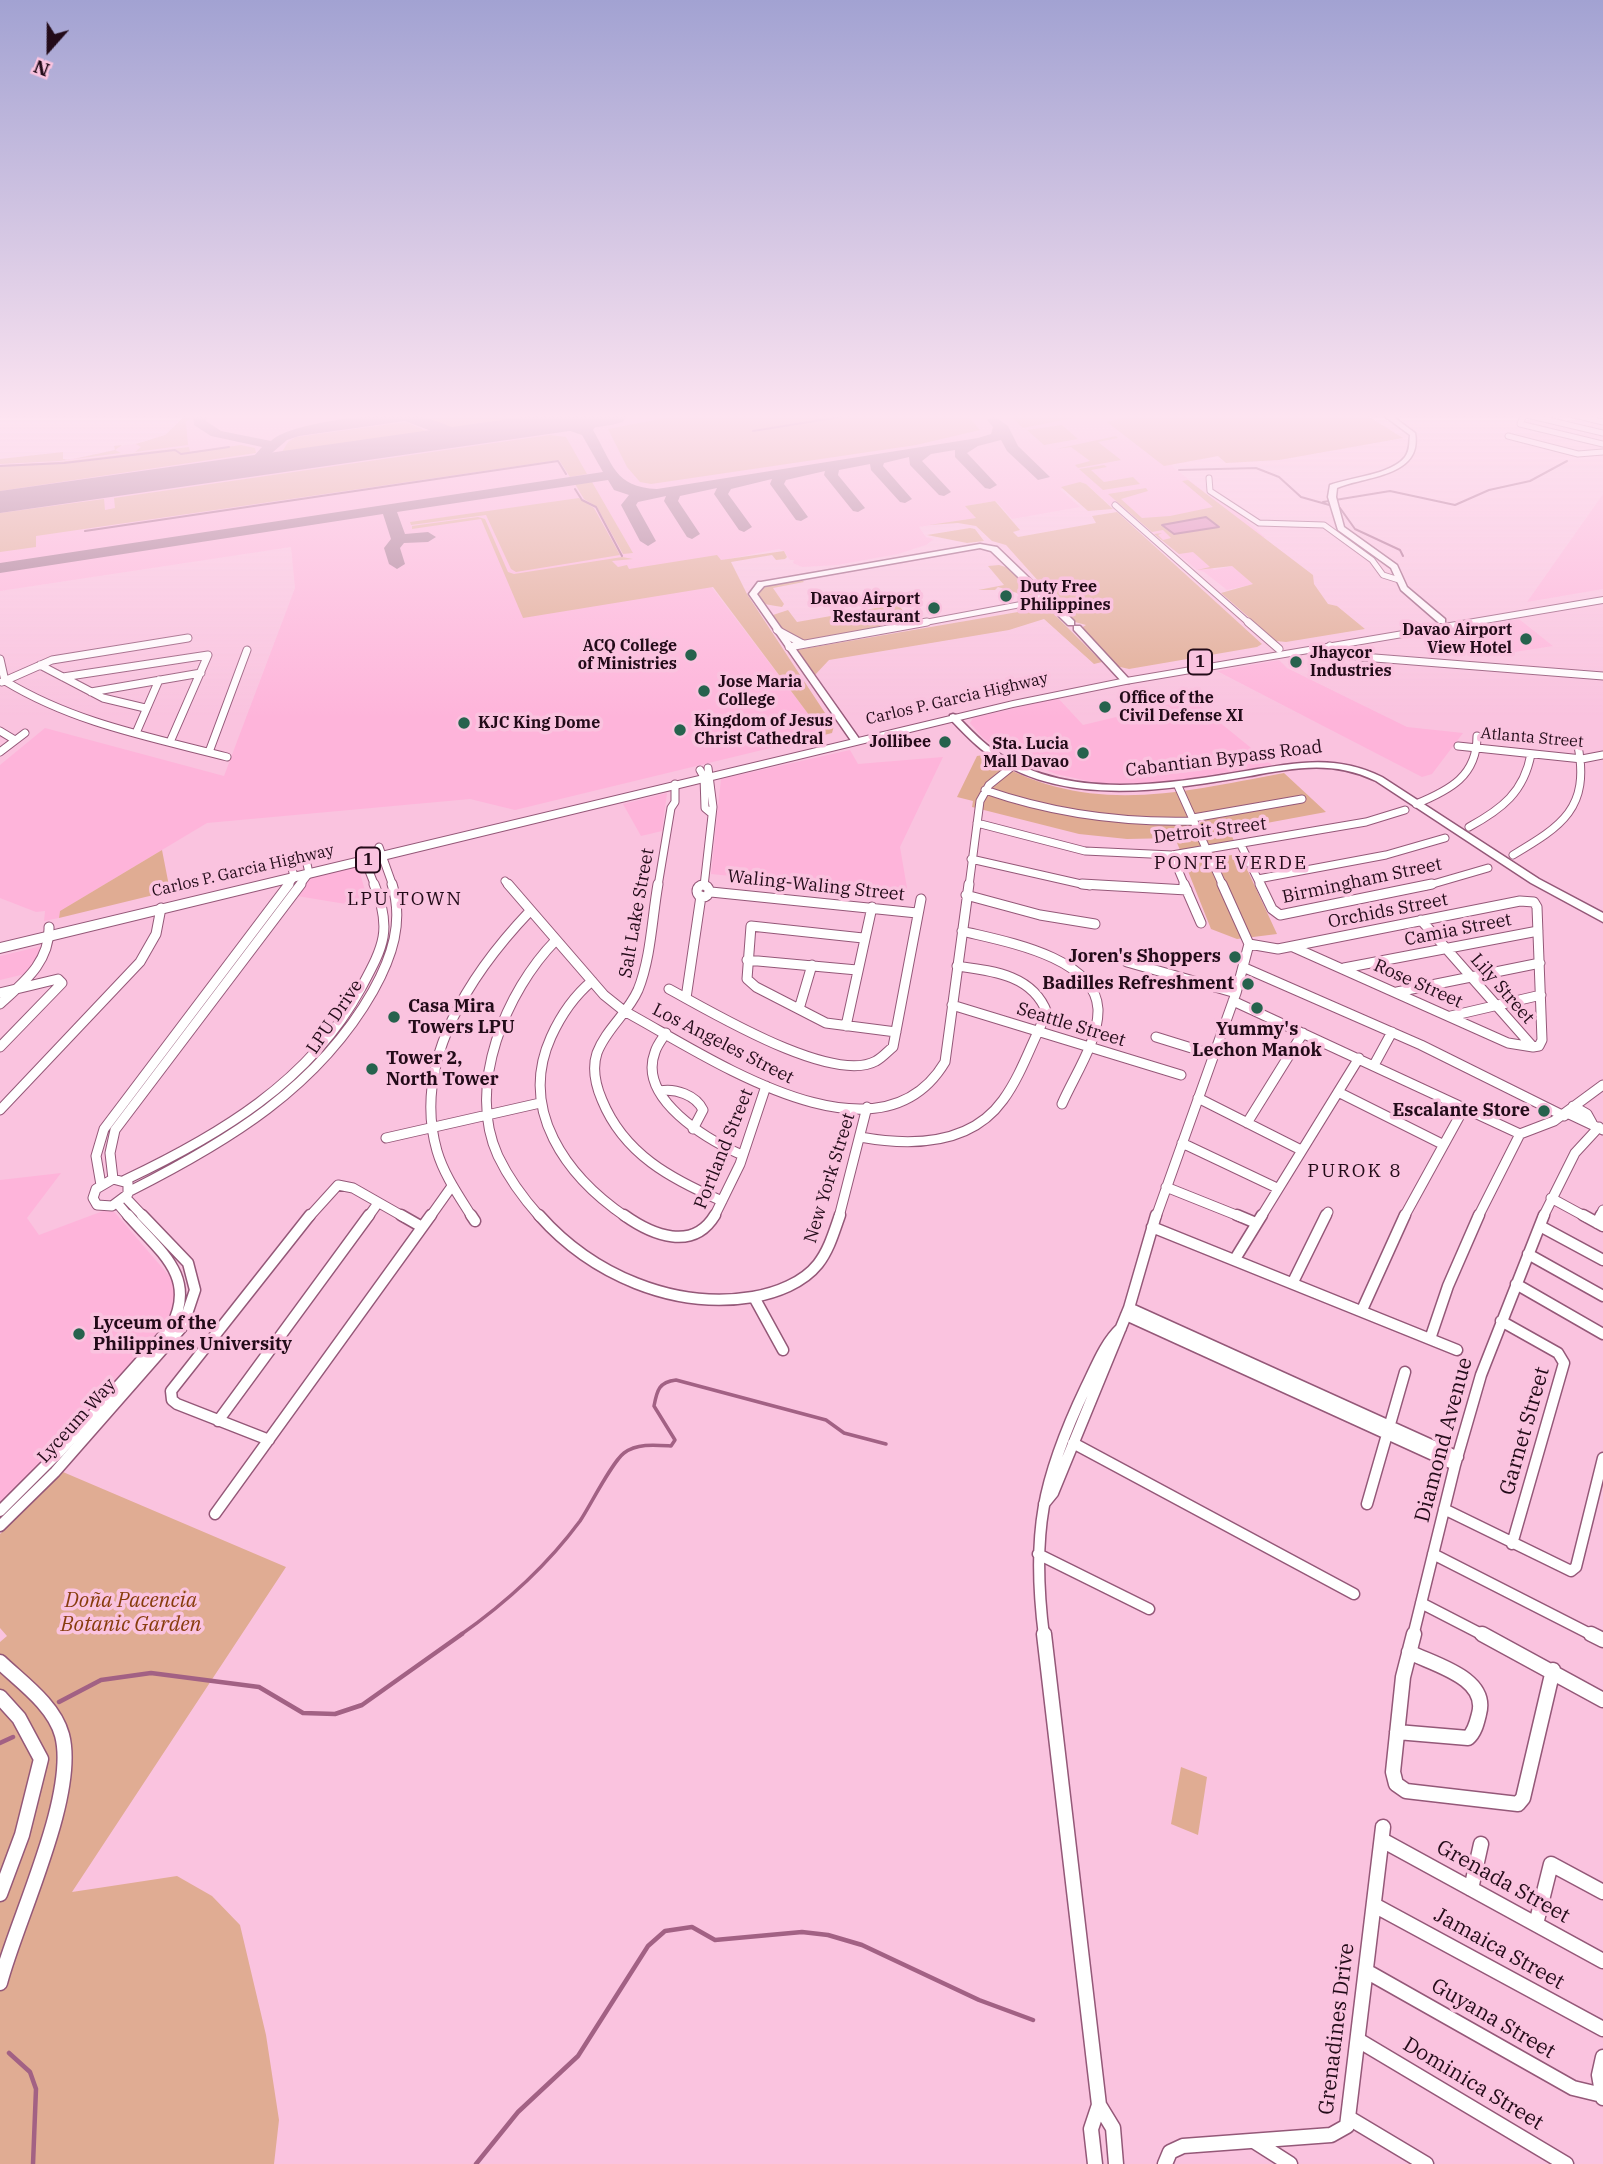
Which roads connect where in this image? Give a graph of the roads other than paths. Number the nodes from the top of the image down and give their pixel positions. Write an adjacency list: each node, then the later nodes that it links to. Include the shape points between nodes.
1 (1127, 516): 20 (street)
2 (1248, 516): 5 (street, via 1269,525 1324,525 1371,560 1383,575)
3 (1336, 516): 5 (main road, via 1343,531 1394,567)
4 (925, 556): 6 (street, via 992,548); 13 (main road, via 763,584 754,589 754,596)
5 (1399, 580): 11 (main road)
6 (1039, 593): 9 (main road); 12 (street, via 1031,603)
7 (1603, 594): 10 (highway, Carlos P. Garcia Highway / 1)
8 (1603, 600): 10 (highway, Carlos P. Garcia Highway / 1)
9 (1051, 602): 12 (street); 26 (main road)
10 (1481, 618): 11 (highway, Carlos P. Garcia Highway / 1); 14 (highway, Carlos P. Garcia Highway / 1)
11 (1442, 621): 14 (highway, Carlos P. Garcia Highway / 1)
12 (922, 623): 16 (street)
13 (775, 629): 16 (street); 18 (main road)
14 (1374, 635): 17 (highway, Carlos P. Garcia Highway / 1); 20 (highway, Carlos P. Garcia Highway / 1)
15 (188, 638): 22 (street)
16 (803, 644): 18 (street)
17 (1331, 646): 20 (highway, Carlos P. Garcia Highway / 1); 24 (street, via 1362,657)
18 (789, 647): 36 (street)
19 (247, 650): 43 (street)
20 (1279, 652): 26 (highway, Carlos P. Garcia Highway / 1)
21 (0, 659): 28 (street)
22 (40, 665): 25 (street); 28 (street)
23 (201, 673): 25 (street, via 208,655); 27 (street); 38 (street)
24 (1603, 676)
25 (63, 677): 29 (street)
26 (1123, 678): 31 (highway, Carlos P. Garcia Highway / 1); 36 (highway, Carlos P. Garcia Highway / 1)
27 (159, 680): 29 (street); 30 (street)
28 (3, 682): 34 (street, via 63,713)
29 (91, 692): 30 (street, via 109,701)
30 (145, 708): 34 (street)
31 (953, 717): 36 (highway, Carlos P. Garcia Highway / 1); 48 (main road, Cabantian Bypass Road, via 977,742)
32 (0, 731): 37 (street)
33 (25, 733): 37 (street)
34 (136, 733): 38 (street)
35 (1477, 736): 41 (street)
36 (853, 737): 49 (highway, Carlos P. Garcia Highway / 1)
37 (15, 740): 42 (street)
38 (170, 742): 43 (street)
39 (1458, 746): 41 (street, Atlanta Street)
40 (1578, 746): 47 (street)
41 (1479, 748): 44 (street, Atlanta Street); 54 (street, via 1465,779)
42 (0, 752)
43 (209, 752): 46 (street)
44 (1531, 754): 47 (street, Atlanta Street); 58 (street, via 1525,782 1515,798)
45 (1603, 755): 47 (street, Atlanta Street)
46 (227, 757)
47 (1582, 759): 63 (street, via 1581,793 1567,818)
48 (1014, 765): 51 (main road, Cabantian Bypass Road, via 1097,788 1131,791); 52 (street)
49 (706, 773): 50 (highway, Carlos P. Garcia Highway / 1); 61 (highway, Carlos P. Garcia Highway / 1); 72 (street, via 705,808 711,813)
50 (672, 785): 61 (highway, Carlos P. Garcia Highway / 1); 118 (street, Salt Lake Street, via 641,981)
51 (1178, 786): 54 (main road, Cabantian Bypass Road, via 1333,762 1369,773); 56 (street)
52 (985, 790): 56 (street, via 1088,819 1143,823); 57 (street, Los Angeles Street)
53 (1302, 799): 56 (street)
54 (1416, 804): 83 (main road, Cabantian Bypass Road, via 1535,881)
55 (1405, 810): 60 (street, Detroit Street)
56 (1194, 819): 62 (street)
57 (977, 823): 65 (street, Detroit Street, via 1085,850); 66 (street, Los Angeles Street)
58 (1469, 827)
59 (1445, 838): 70 (street, via 1386,855)
60 (1243, 848): 62 (street, Detroit Street); 70 (street, Birmingham Street)
61 (380, 852): 64 (highway, Carlos P. Garcia Highway / 1); 163 (street, LPU Drive, via 397,909 394,943 383,972 344,1038 312,1076 227,1140)
62 (1209, 853): 65 (street, Detroit Street); 93 (street)
63 (1513, 855)
64 (363, 856): 68 (highway, Carlos P. Garcia Highway / 1); 158 (street, LPU Drive, via 383,911 386,934 363,987 333,1034 299,1071 228,1126)
65 (1173, 857): 73 (street)
66 (971, 859): 73 (street, via 1095,887); 75 (street, Los Angeles Street)
67 (1488, 868): 70 (street, Birmingham Street, via 1422,887 1283,915 1273,912)
68 (308, 869): 69 (highway, Carlos P. Garcia Highway / 1); 78 (street)
69 (293, 872): 74 (highway, Carlos P. Garcia Highway / 1); 77 (street)
70 (1258, 879)
71 (505, 881): 81 (street, Los Angeles Street)
72 (707, 889): 79 (street, Waling-Waling Street); 113 (street, via 696,890 701,896)
73 (1187, 890): 85 (street)
74 (200, 895): 80 (highway, Carlos P. Garcia Highway / 1); 89 (highway, Carlos P. Garcia Highway / 1)
75 (967, 895): 86 (street); 87 (street, Los Angeles Street)
76 (920, 899): 82 (street)
77 (273, 905): 78 (street); 159 (street, via 104,1129 96,1156)
78 (284, 906): 157 (street, via 116,1130 110,1153)
79 (872, 907): 82 (street, Waling-Waling Street); 90 (street)
80 (161, 908): 89 (highway, Carlos P. Garcia Highway / 1); 143 (street, via 156,934 139,962)
81 (530, 911): 92 (street, Los Angeles Street); 147 (street, via 493,951 457,1005 438,1064)
82 (917, 913): 122 (street)
83 (1603, 918)
84 (1421, 920): 88 (street, Orchids Street, via 1534,902); 94 (street, Orchids Street); 96 (street, Lily Street)
85 (1201, 923)
86 (1095, 924)
87 (962, 930): 101 (street, Los Angeles Street); 127 (street, via 1049,955 1076,971 1097,997 1098,1009)
88 (1538, 930): 96 (street, Camia Street); 99 (street)
89 (50, 931): 91 (highway, Carlos P. Garcia Highway / 1); 95 (highway, Carlos P. Garcia Highway / 1); 107 (street, via 44,959)
90 (863, 938): 97 (street, via 756,926 748,930); 104 (street)
91 (0, 939)
92 (556, 940): 106 (street, Los Angeles Street); 145 (street, New York Street, via 521,988 503,1023 490,1063)
93 (1249, 944): 94 (street, Orchids Street, via 1272,950); 102 (street)
94 (1291, 946): 103 (street, Rose Street)
95 (0, 948)
96 (1445, 948): 103 (street, Camia Street); 105 (street, Lily Street)
97 (747, 960): 100 (street); 117 (street, via 749,982)
98 (1128, 962): 112 (street)
99 (1540, 963): 105 (street); 111 (street)
100 (813, 965): 104 (street); 117 (street)
101 (957, 966): 115 (street, Los Angeles Street); 121 (street, via 1012,978 1036,991 1047,1013)
102 (1245, 968): 112 (street); 124 (street)
103 (1343, 968): 109 (street, Rose Street)
104 (858, 970): 120 (street)
105 (1471, 977): 109 (street); 116 (street, Lily Street)
106 (592, 981): 118 (street, Los Angeles Street); 139 (street, Portland Street, via 566,1009 546,1047)
107 (16, 989): 110 (street); 114 (street); 128 (street, via 58,979 62,983)
108 (669, 989): 113 (street)
109 (1396, 992): 119 (street, Rose Street)
110 (0, 993)
111 (1541, 995): 116 (street); 129 (street, via 1541,1041)
112 (1235, 997): 123 (street); 130 (street)
113 (687, 998): 122 (street, via 795,1053 824,1062 874,1063 888,1055)
114 (0, 1004)
115 (952, 1005): 121 (street, Seattle Street); 141 (street, Los Angeles Street, via 945,1062 933,1085 914,1099)
116 (1496, 1006): 119 (street); 129 (street, Lily Street)
117 (800, 1009): 120 (street, via 826,1023)
118 (624, 1012): 125 (street, Los Angeles Street); 165 (street, Salt Lake Street, via 596,1059 597,1087 604,1106 633,1150 659,1170)
119 (1451, 1016): 129 (street, Rose Street, via 1514,1045)
120 (846, 1026): 122 (street)
121 (1037, 1031): 127 (street, Seattle Street); 151 (street, via 1003,1100 978,1123 958,1134 923,1142)
122 (896, 1032)
123 (1303, 1032): 131 (street); 146 (street)
124 (1392, 1032): 132 (street); 144 (street)
125 (667, 1033): 135 (street, Los Angeles Street); 136 (street, via 657,1044 650,1067)
126 (1156, 1037): 130 (street)
127 (1086, 1046): 133 (street, Seattle Street); 140 (street)
128 (0, 1047)
129 (1533, 1047)
130 (1214, 1055): 138 (street)
131 (1359, 1058): 132 (street); 137 (street)
132 (1374, 1065): 142 (street)
133 (1181, 1075)
134 (1603, 1085): 144 (street)
135 (766, 1086): 141 (street, Los Angeles Street, via 816,1102); 156 (street, Portland Street)
136 (660, 1091): 149 (street); 149 (street, via 672,1089 699,1102 703,1110)
137 (1338, 1091): 154 (street); 155 (street)
138 (1198, 1098): 146 (street); 153 (street)
139 (540, 1103): 145 (street); 165 (street, Portland Street, via 549,1131 575,1173 622,1214 654,1233 681,1239 691,1236 707,1226)
140 (1062, 1104)
141 (867, 1107): 151 (street, New York Street)
142 (1464, 1108): 150 (street); 154 (street)
143 (0, 1110)
144 (1568, 1112): 148 (street); 150 (street, via 1540,1131)
145 (487, 1114): 147 (street); 181 (street, New York Street, via 510,1179 559,1236 663,1296 700,1304)
146 (1247, 1123): 155 (street)
147 (433, 1126): 152 (street); 160 (street, via 439,1159)
148 (1598, 1127): 164 (street, Diamond Avenue, via 1575,1153)
149 (693, 1129): 156 (street)
150 (1520, 1134): 187 (street, via 1468,1234)
151 (860, 1137): 181 (street, New York Street, via 833,1234 819,1262 798,1280)
152 (386, 1138)
153 (1182, 1143): 161 (street); 162 (street)
154 (1442, 1144): 182 (street, via 1393,1237)
155 (1301, 1150): 162 (street)
156 (742, 1155): 165 (street, Portland Street)
157 (113, 1179): 158 (street); 159 (street)
158 (125, 1180): 163 (street)
159 (101, 1185): 163 (street, via 93,1194 101,1207)
160 (452, 1186): 169 (street); 173 (street)
161 (1166, 1187): 170 (street); 174 (street)
162 (1277, 1188): 170 (street)
163 (124, 1198): 200 (street, Lyceum Way, via 177,1272 182,1284 180,1310 171,1327 91,1418); 202 (street, Lyceum Way, via 188,1263 195,1290 192,1306 151,1366)
164 (1551, 1198): 171 (street); 172 (street, Diamond Avenue)
165 (722, 1201)
166 (378, 1203): 173 (street); 191 (street); 191 (street, via 345,1185 326,1193 175,1385 172,1400)
167 (1603, 1210): 171 (street)
168 (1328, 1212): 178 (street)
169 (475, 1221)
170 (1256, 1223): 176 (street)
171 (1600, 1224)
172 (1540, 1226): 175 (street, Diamond Avenue); 177 (street)
173 (422, 1227): 193 (street)
174 (1152, 1227): 176 (street); 183 (street)
175 (1528, 1254): 179 (street, Diamond Avenue); 180 (street)
176 (1235, 1259): 178 (street)
177 (1603, 1260)
178 (1293, 1282): 182 (street)
179 (1516, 1284): 184 (street, Diamond Avenue); 186 (street)
180 (1603, 1296)
181 (755, 1299): 188 (street)
182 (1362, 1310): 187 (street)
183 (1128, 1311): 185 (street); 192 (street)
184 (1501, 1321): 196 (street, Diamond Avenue); 203 (street, Garnet Street, via 1558,1353 1564,1363)
185 (1121, 1328): 194 (street); 198 (street, via 1110,1338 1065,1438)
186 (1603, 1334)
187 (1430, 1339): 189 (street)
188 (783, 1350)
189 (1457, 1350)
190 (1405, 1372): 192 (street)
191 (218, 1421): 193 (street)
192 (1389, 1430): 196 (street); 197 (street)
193 (269, 1440): 201 (street)
194 (1073, 1443): 198 (street, via 1053,1493); 206 (street)
195 (1603, 1458): 203 (street, via 1573,1570)
196 (1457, 1461): 199 (street, Diamond Avenue)
197 (1367, 1504)
198 (1043, 1505): 204 (street)
199 (1444, 1509): 203 (street); 205 (street, Diamond Avenue)
200 (0, 1511)
201 (215, 1514)
202 (0, 1526)
203 (1512, 1544)
204 (1038, 1553): 208 (street); 230 (street)
205 (1433, 1554): 207 (street, Diamond Avenue); 209 (street)
206 (1354, 1594)
207 (1421, 1603): 210 (street, Diamond Avenue); 212 (street)
208 (1149, 1609)
209 (1603, 1640)
210 (1409, 1652): 215 (street, Diamond Avenue); 215 (street, via 1473,1684 1482,1698 1468,1738)
211 (0, 1662): 225 (street, via 46,1708 62,1734 65,1753 56,1810)
212 (1553, 1670): 214 (street); 215 (street, Diamond Avenue, via 1518,1804 1406,1791 1392,1777)
213 (0, 1697): 220 (street, via 19,1718 41,1759 22,1835)
214 (1603, 1700)
215 (1397, 1731)
216 (1383, 1834): 218 (street, Grenada Street); 221 (street, Grenadines Drive)
217 (1482, 1844): 218 (street)
218 (1471, 1889): 222 (street, Grenada Street)
219 (1603, 1892): 222 (street, via 1551,1864)
220 (0, 1894)
221 (1374, 1905): 224 (street, Grenadines Drive); 226 (street, Jamaica Street)
222 (1536, 1924): 223 (street, Grenada Street)
223 (1603, 1961)
224 (1366, 1970): 227 (street, Grenadines Drive); 229 (street, Guyana Street, via 1573,2088)
225 (0, 1983)
226 (1603, 2029)
227 (1358, 2040): 231 (street, Grenadines Drive); 238 (street, Dominica Street)
228 (1603, 2057): 229 (street, via 1599,2075)
229 (1602, 2096)
230 (1099, 2105): 233 (street, via 1091,2129); 234 (street, via 1113,2128)
231 (1349, 2118): 232 (street, Grenadines Drive, via 1337,2134); 237 (street)
232 (1254, 2141): 235 (street, Grenadines Drive, via 1183,2146 1170,2152); 236 (street)
233 (1095, 2164)
234 (1116, 2164)
235 (1166, 2164)
236 (1290, 2164)
237 (1426, 2164)
238 (1566, 2164)

